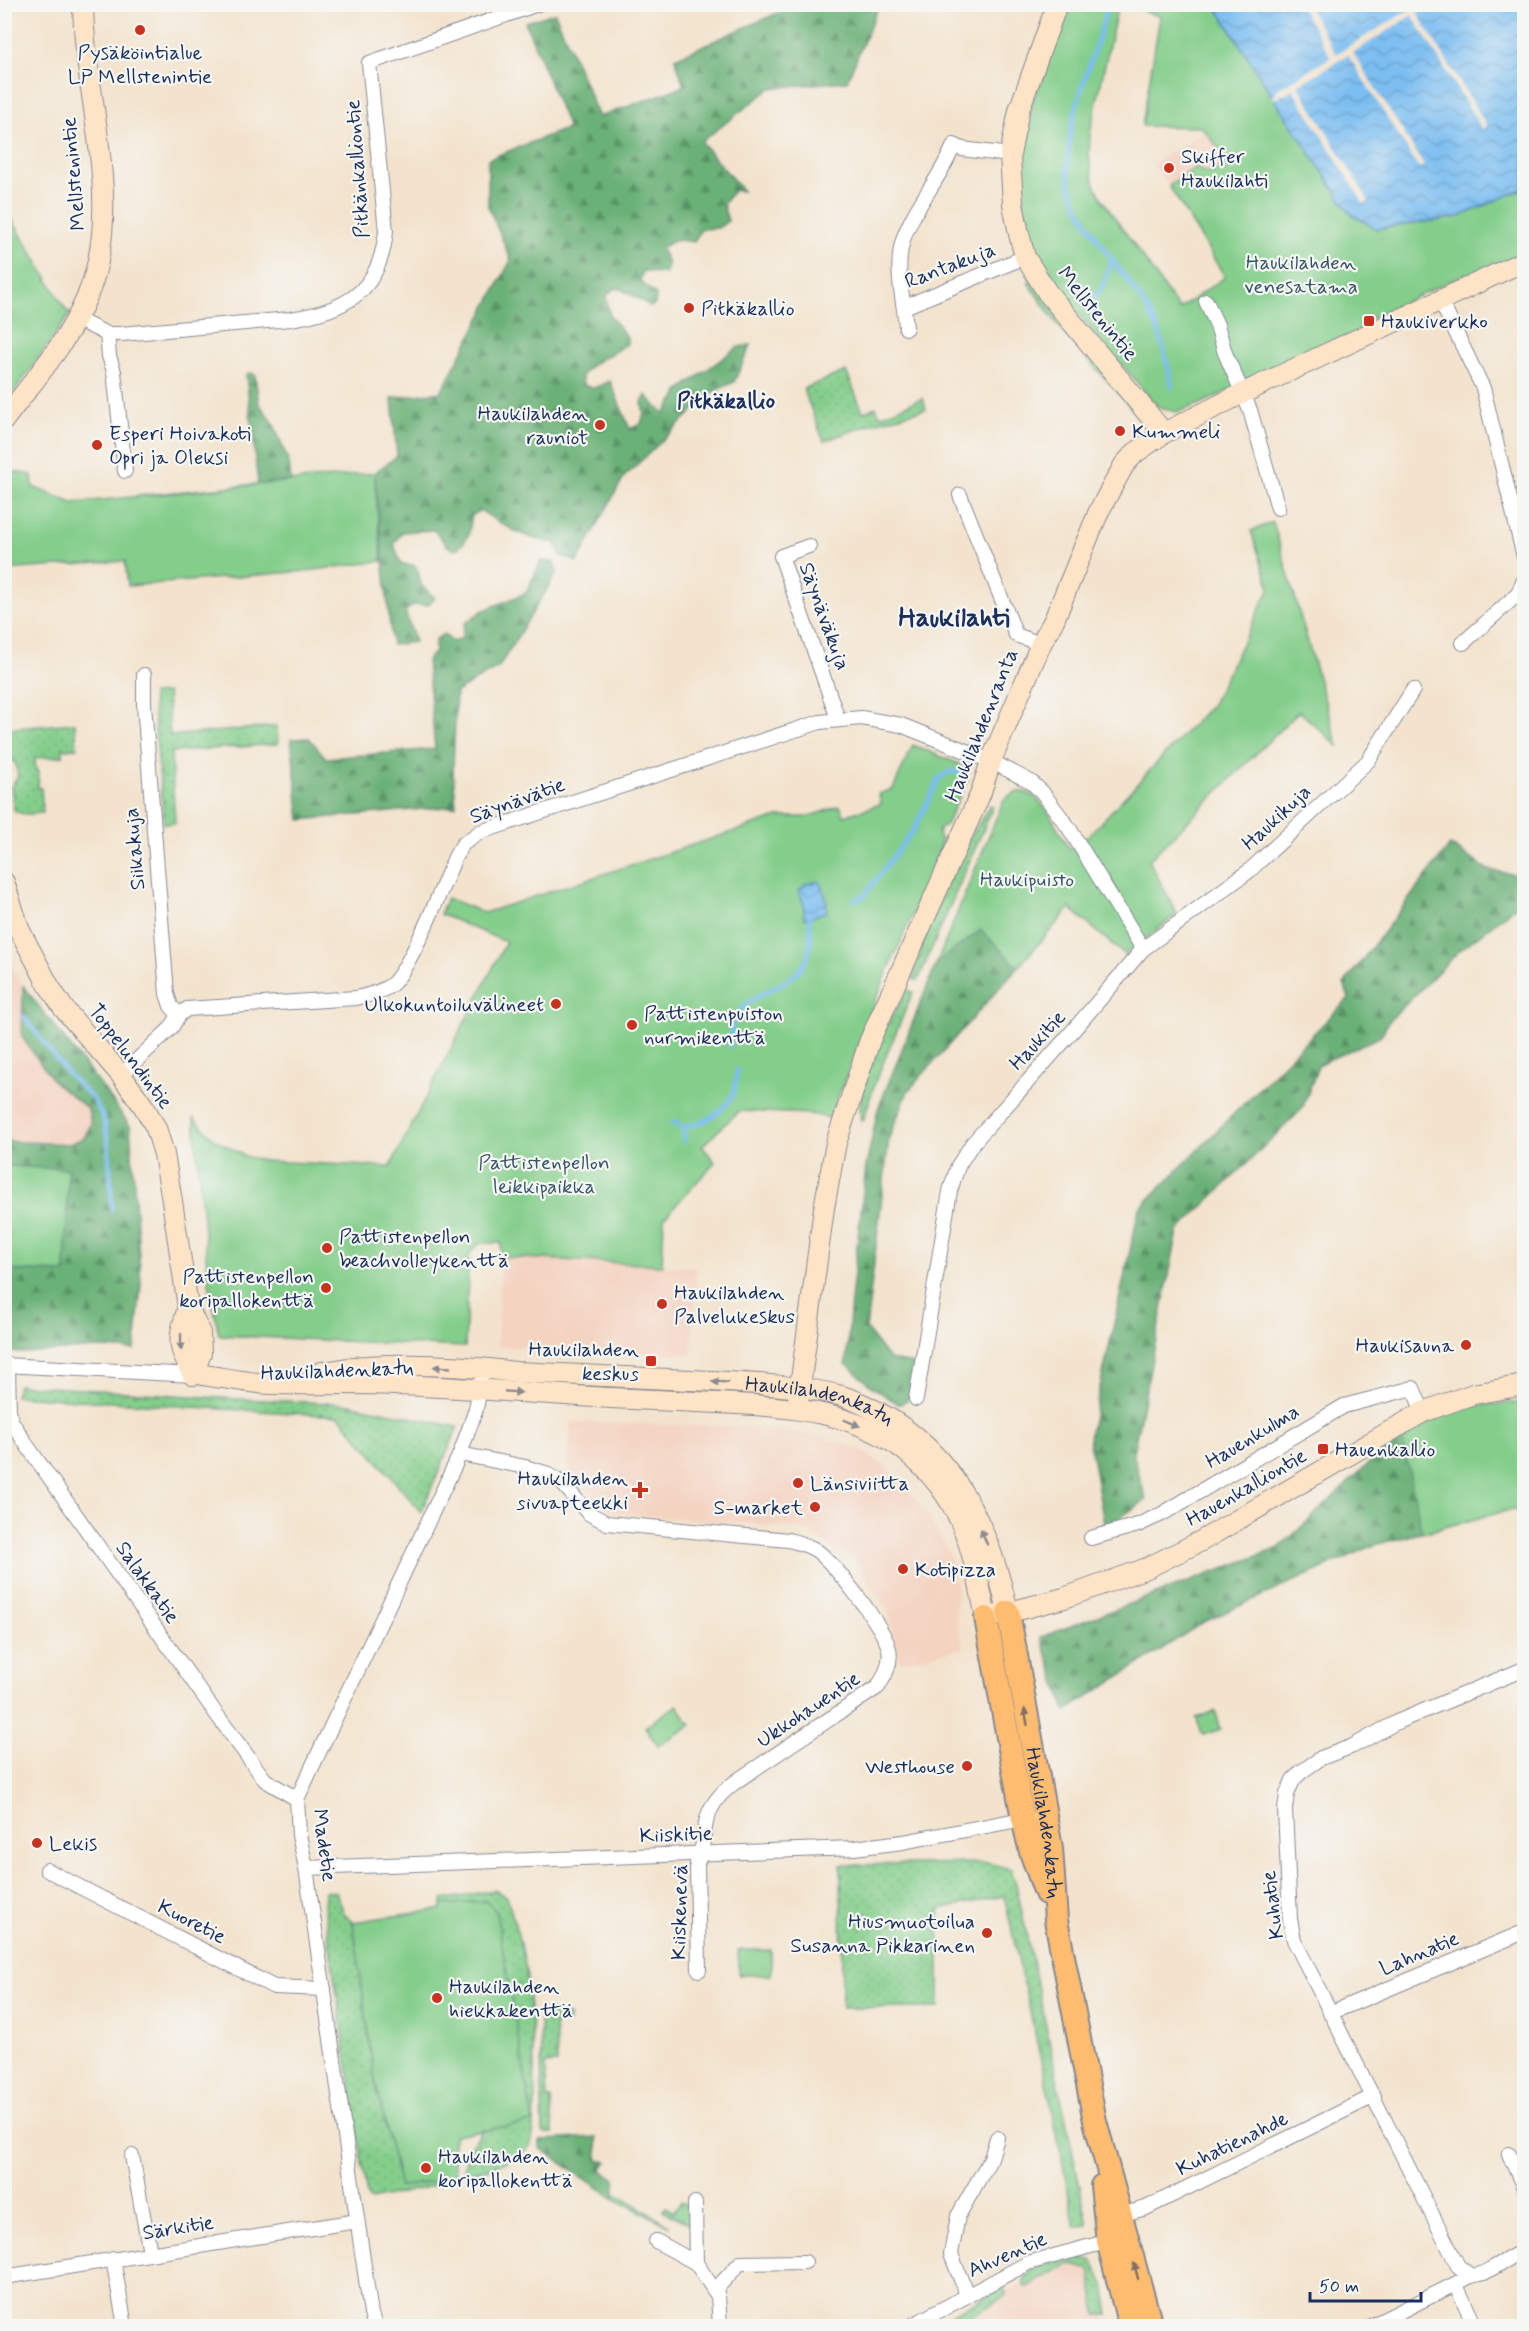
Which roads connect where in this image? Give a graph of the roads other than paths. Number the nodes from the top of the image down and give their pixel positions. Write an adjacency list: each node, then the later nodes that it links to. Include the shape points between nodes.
1 (83, 4): 10 (main road, Mellstenintie, via 103,232 94,277)
2 (538, 4): 12 (street, Pitkänkalliontie, via 369,63 386,231 376,271 347,302 316,315 290,319)
3 (1057, 4): 4 (main road, Mellstenintie, via 1019,110)
4 (1010, 154): 5 (main road, Mellstenintie, via 1013,204); 9 (street, Rantakuja, via 954,145 903,240 899,284)
5 (1025, 257): 9 (street, Rantakuja); 15 (main road, Mellstenintie, via 1047,292)
6 (1524, 261): 7 (main road, Haukilahdenranta)
7 (1440, 300): 13 (main road, Haukilahdenranta); 20 (street, via 1483,388)
8 (1206, 302): 13 (street)
9 (904, 307): 11 (street)
10 (76, 319): 12 (street); 14 (main road, Mellstenintie)
11 (906, 328)
12 (107, 334): 16 (street)
13 (1241, 394): 15 (main road, Haukilahdenranta); 18 (street, via 1250,410)
14 (4, 420)
15 (1164, 433): 23 (main road, Haukilahdenranta, via 1124,465)
16 (125, 471)
17 (960, 495): 23 (street, via 1016,635)
18 (1278, 508)
19 (809, 546): 26 (street, Säynäväkuja, via 782,556)
20 (1524, 557)
21 (1524, 580): 22 (street, via 1518,594)
22 (1463, 643)
23 (1041, 644): 27 (main road, Haukilahdenranta)
24 (144, 675): 30 (street, Siikakuja, via 167,994)
25 (1413, 690): 29 (street, Haukikuja, via 1368,761 1249,871)
26 (838, 719): 27 (street, Säynävätie, via 861,718 901,725); 30 (street, Säynävätie, via 471,837 456,855 400,974 383,990 356,998 187,1009)
27 (991, 761): 29 (street, via 1042,792); 37 (main road, Haukilahdenranta, via 980,795 870,1040 836,1143)
28 (4, 882): 31 (main road, Toppelundintie, via 20,931 49,986)
29 (1143, 949): 38 (street, Haukitie, via 972,1144 958,1166 948,1202)
30 (179, 1015): 31 (street, via 171,1028)
31 (121, 1075): 34 (main road, Toppelundintie, via 144,1107 161,1145 188,1307 200,1333)
32 (6, 1365): 34 (street, Haukilahdenkatu); 45 (street, Salakkatie, via 9,1413 28,1447 265,1780)
33 (482, 1368): 34 (main road, Haukilahdenkatu, one-way to 34, via 393,1364 309,1373); 36 (street, Madetie); 37 (main road, Haukilahdenkatu, one-way to 33, via 765,1385)
34 (198, 1375): 36 (main road, Haukilahdenkatu, via 268,1384)
35 (1524, 1385): 39 (main road, Hauenkalliontie, via 1473,1394)
36 (481, 1389): 37 (main road, Haukilahdenkatu, one-way to 37); 40 (street, Madetie)
37 (798, 1399): 42 (main road, Haukilahdenkatu, one-way to 37, via 999,1574 969,1503 942,1462 919,1438 895,1421 839,1395); 43 (main road, Haukilahdenkatu, one-way to 43, via 874,1432 925,1469 959,1515 970,1543)
38 (916, 1399)
39 (1423, 1412): 41 (street, Hauenkulma, via 1413,1388 1344,1406 1162,1514); 42 (main road, Hauenkalliontie, via 1201,1541 1147,1568 1064,1598)
40 (460, 1454): 45 (street, Madetie); 47 (street, Ukkohauentie, via 545,1473 562,1483 588,1513 607,1522 788,1540 815,1550 832,1564 885,1636 890,1650 888,1672 878,1688 725,1791 708,1815 701,1839)
41 (1091, 1538)
42 (1008, 1612): 43 (main road, Hauenkalliontie); 46 (main road, Haukilahdenkatu, one-way to 42)
43 (986, 1618): 46 (main road, Haukilahdenkatu)
44 (1524, 1670): 53 (street, Kuhatie, via 1321,1758 1293,1780 1285,1809 1290,1919 1294,1940)
45 (297, 1799): 48 (street, Madetie)
46 (1034, 1816): 47 (street, Kiiskitie, via 854,1848); 60 (main road, Haukilahdenkatu, via 1051,1848 1056,1920)
47 (702, 1854): 48 (street, Kiiskitie); 51 (street, Kiiskenevä, via 696,1877)
48 (306, 1869): 52 (street, Madetie)
49 (47, 1870): 52 (street, Kuoretie, via 274,1987)
50 (1524, 1932): 53 (street, Lahnatie)
51 (699, 1971)
52 (324, 1989): 61 (street, Madetie)
53 (1330, 2013): 54 (street, Kuhatie)
54 (1374, 2096): 60 (street, Kuhatienahde, via 1155,2204); 69 (street, Kuhatie, via 1458,2266)
55 (997, 2138): 73 (street, via 991,2158 958,2216 951,2254)
56 (1509, 2154): 58 (street)
57 (132, 2156): 65 (street)
58 (1524, 2188)
59 (695, 2203): 68 (street)
60 (1113, 2216): 62 (main road, Haukilahdenkatu)
61 (357, 2221): 65 (street, Särkitie); 75 (street, Madetie)
62 (1117, 2239): 73 (street, Ahventie, via 1028,2263); 78 (main road, Haukilahdenkatu); 79 (main road, Haukilahdenkatu, one-way to 62)
63 (656, 2241): 68 (street)
64 (1524, 2250): 69 (street, via 1484,2273)
65 (150, 2253): 66 (street, Särkitie)
66 (113, 2259): 70 (street, Särkitie); 74 (street)
67 (805, 2262): 72 (street, via 740,2263)
68 (696, 2263): 72 (street)
69 (1470, 2276): 71 (street)
70 (4, 2277)
71 (1456, 2285): 80 (street); 81 (street)
72 (715, 2290): 76 (street)
73 (968, 2295): 77 (street, Ahventie)
74 (125, 2326)
75 (375, 2326)
76 (720, 2326)
77 (911, 2326)
78 (1130, 2326)
79 (1152, 2326)
80 (1371, 2326)
81 (1475, 2326)

